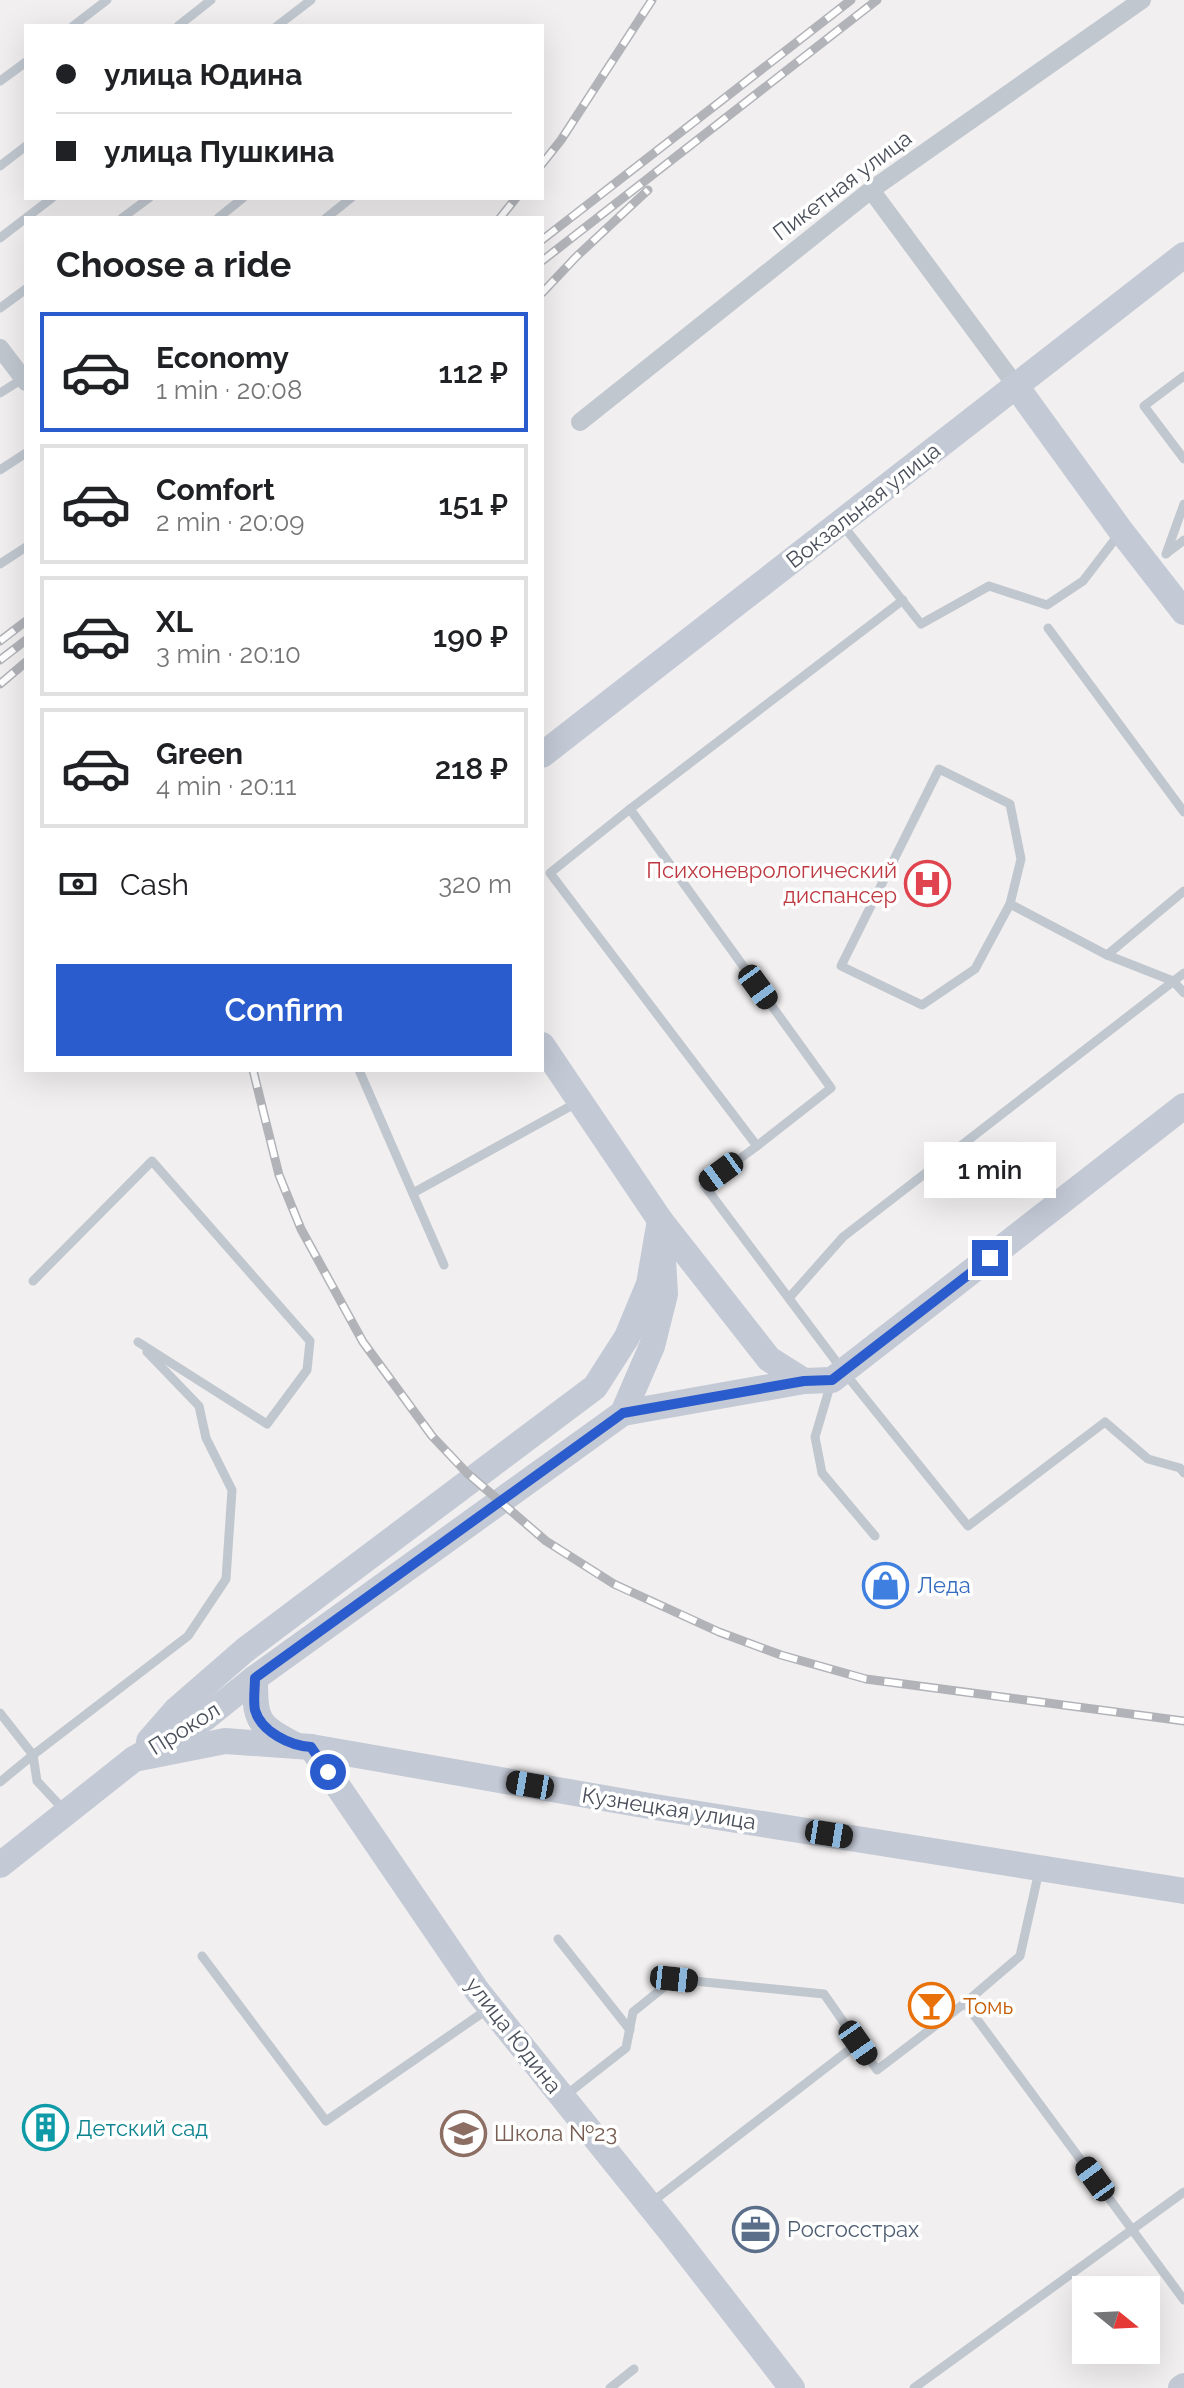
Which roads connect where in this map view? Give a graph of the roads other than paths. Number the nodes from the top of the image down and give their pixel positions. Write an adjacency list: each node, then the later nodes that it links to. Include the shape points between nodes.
1 (107, 0): 5 (lane)
2 (211, 0): 6 (lane)
3 (311, 0): 7 (lane)
4 (1142, 0): 12 (street, Пикетная улица)
5 (76, 24)
6 (181, 24)
7 (280, 24)
8 (24, 63): 9 (lane)
9 (0, 81)
10 (24, 148): 11 (lane)
11 (0, 166)
12 (871, 190): 30 (street); 32 (street, Пикетная улица)
13 (49, 200): 17 (lane)
14 (146, 200): 18 (lane)
15 (240, 200): 19 (lane)
16 (348, 200): 20 (lane)
17 (29, 216)
18 (125, 216)
19 (220, 216)
20 (328, 216)
21 (24, 220): 22 (lane)
22 (0, 238)
23 (1184, 255): 30 (main road, Вокзальная улица)
24 (24, 290): 25 (lane)
25 (0, 308)
26 (0, 348): 28 (street)
27 (1184, 376): 34 (lane, via 1144,406)
28 (24, 378)
29 (24, 380): 31 (lane)
30 (1016, 386): 37 (main road, Вокзальная улица); 38 (main road)
31 (0, 393)
32 (580, 422)
33 (24, 454): 35 (lane)
34 (1184, 459)
35 (0, 470)
36 (1184, 504): 41 (lane)
37 (841, 523): 43 (lane); 46 (main road, Вокзальная улица)
38 (1121, 531): 41 (main road); 43 (lane, via 1083,581 1047,605 989,586 921,624)
39 (1184, 540): 41 (lane)
40 (24, 548): 42 (lane)
41 (1158, 562): 44 (main road)
42 (0, 564)
43 (903, 600): 47 (lane)
44 (1184, 612)
45 (1048, 628): 48 (lane)
46 (544, 753)
47 (630, 809): 59 (lane, via 831,1088); 59 (lane, via 550,873)
48 (1184, 812)
49 (1184, 891): 51 (lane)
50 (1010, 904): 50 (lane, via 1021,859 1010,804 939,769 841,966 922,1005 975,969); 51 (lane)
51 (1107, 955): 53 (lane)
52 (1184, 973): 53 (lane)
53 (1173, 981): 54 (lane); 64 (lane, via 843,1237)
54 (1184, 993)
55 (544, 1048): 57 (main road)
56 (360, 1072): 60 (lane)
57 (581, 1100): 60 (lane); 61 (main road)
58 (1184, 1106): 65 (main road)
59 (757, 1146): 64 (lane, via 704,1185)
60 (413, 1193): 62 (lane)
61 (660, 1220): 66 (main road, via 769,1359); 67 (main road, via 665,1294 652,1346); 74 (main road, via 649,1284 627,1337 595,1387 245,1650 176,1710)
62 (444, 1265)
63 (33, 1281): 73 (lane, via 152,1161 310,1341 307,1370 267,1424 138,1342 199,1406 206,1438 232,1490 226,1579 188,1636)
64 (789, 1298): 65 (lane)
65 (838, 1376): 66 (main road); 68 (lane, via 968,1526 1105,1422 1148,1459); 69 (lane, via 815,1437 822,1473)
66 (804, 1381): 67 (main road)
67 (623, 1413): 70 (main road, Прокол)
68 (1184, 1473)
69 (875, 1536)
70 (255, 1678): 72 (main road, via 255,1711 270,1732); 74 (main road, Прокол, via 205,1718)
71 (0, 1713): 73 (lane)
72 (305, 1747): 74 (main road, Кузнецкая улица, via 225,1741); 78 (main road, Кузнецкая улица); 83 (main road, улица Юдина)
73 (33, 1755): 75 (lane); 76 (lane, via 37,1781)
74 (134, 1759): 76 (main road, Кузнецкая улица)
75 (0, 1782)
76 (66, 1813): 77 (main road, Кузнецкая улица)
77 (0, 1865)
78 (1039, 1868): 79 (main road, Кузнецкая улица); 82 (lane, via 1020,1956)
79 (1184, 1891)
80 (558, 1939): 84 (lane)
81 (202, 1956): 83 (lane, via 326,2121)
82 (965, 2003): 85 (lane, via 877,2070); 89 (lane)
83 (490, 2007): 86 (main road, улица Юдина)
84 (630, 2030): 85 (lane, via 633,2012 674,1979 824,1994); 86 (lane, via 626,2048)
85 (858, 2043): 88 (lane)
86 (563, 2097): 88 (main road, улица Юдина)
87 (1184, 2192): 89 (lane)
88 (649, 2204): 93 (main road, улица Юдина)
89 (1132, 2230): 90 (lane); 94 (lane)
90 (1184, 2300)
91 (634, 2369): 92 (lane)
92 (610, 2388)
93 (792, 2388)
94 (914, 2388)

